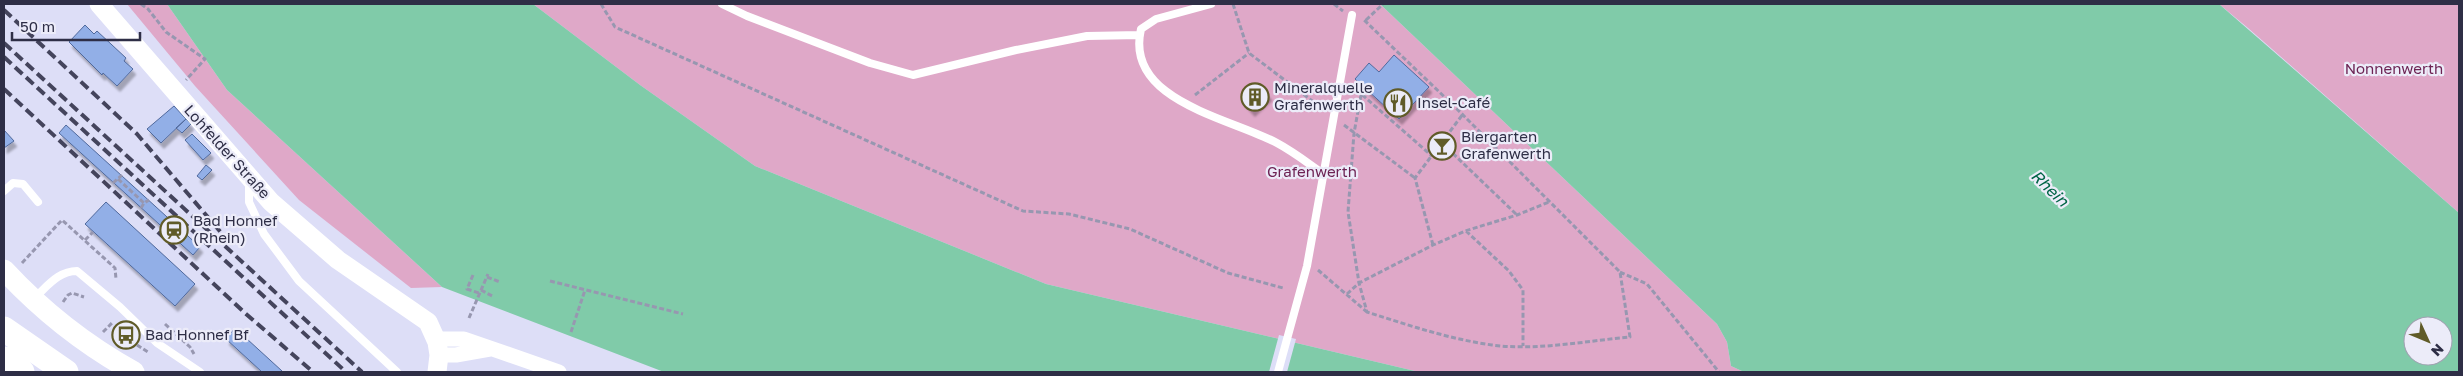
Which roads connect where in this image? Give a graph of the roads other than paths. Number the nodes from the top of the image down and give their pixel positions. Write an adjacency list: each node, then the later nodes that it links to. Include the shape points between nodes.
1 (99, 4): 7 (street, Lohfelder Straße)
2 (722, 4): 5 (lane, via 870,63 914,75 1087,36)
3 (1211, 4): 5 (lane, via 1156,19 1141,29)
4 (1352, 15): 6 (lane)
5 (1140, 35): 6 (lane, via 1140,60 1149,76 1168,94 1277,143)
6 (1325, 175): 25 (lane, via 1308,264)
7 (249, 179): 14 (street, Lohfelder Straße, via 322,248 424,319 431,327); 23 (lane, via 249,202 264,234 298,282)
8 (4, 191): 9 (lane, via 13,184 23,184)
9 (38, 202)
10 (7, 273): 11 (main road)
11 (32, 300): 21 (main road, via 74,334); 22 (lane, via 59,275 77,271 157,344)
12 (4, 329): 20 (highway)
13 (4, 340): 19 (highway)
14 (437, 356): 24 (street, via 464,339)
15 (4, 359): 18 (highway)
16 (4, 365): 17 (highway)
17 (11, 372)
18 (22, 372)
19 (50, 372)
20 (66, 372)
21 (134, 372)
22 (200, 372)
23 (397, 372)
24 (559, 372)
25 (1278, 372)

